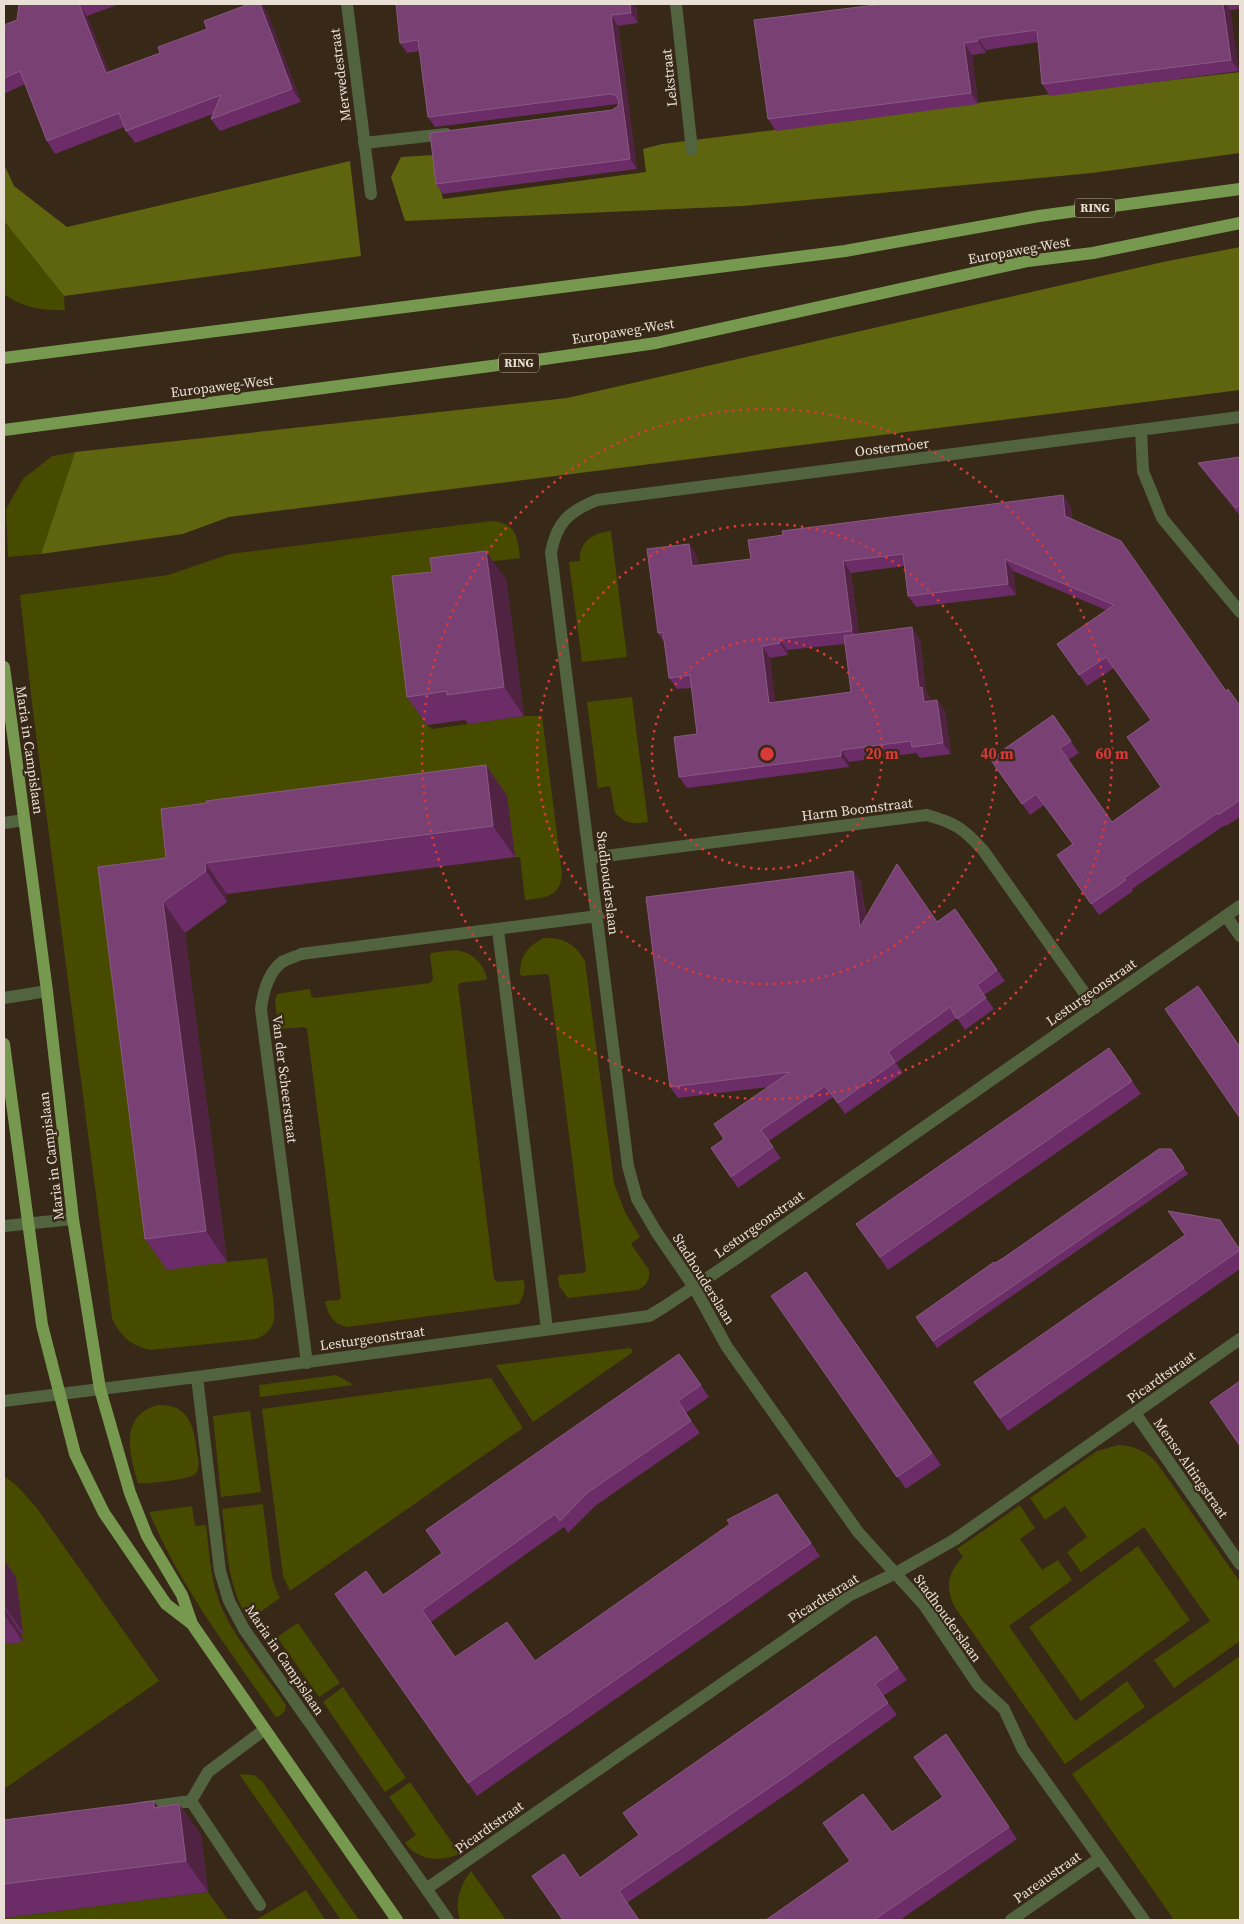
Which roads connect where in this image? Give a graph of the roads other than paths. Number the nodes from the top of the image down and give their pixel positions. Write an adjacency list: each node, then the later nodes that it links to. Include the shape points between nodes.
1 (347, 4): 4 (street, Merwedestraat)
2 (676, 4): 5 (street, Lekstraat)
3 (462, 132): 4 (street)
4 (364, 143): 7 (street, Merwedestraat)
5 (692, 150)
6 (1240, 189): 9 (main road, Europaweg-West / RING, via 1039,216 844,251)
7 (371, 194)
8 (1240, 223): 11 (main road, Europaweg-West / RING, via 1093,253 1028,261 656,343)
9 (4, 358)
10 (1240, 417): 12 (street, Oostermoer)
11 (4, 430)
12 (1141, 430): 13 (street, Oostermoer, via 598,500 576,509); 14 (street, via 1143,471 1162,518)
13 (558, 528): 18 (street, Stadhouderslaan, via 550,553 551,567)
14 (1240, 612)
15 (4, 667): 16 (main road, Maria in Campislaan)
16 (24, 820): 17 (street); 24 (main road, Maria in Campislaan)
17 (4, 823)
18 (590, 858): 20 (street, Stadhouderslaan); 26 (street, Harm Boomstraat, via 927,815 949,821 966,831 983,850)
19 (1240, 906): 21 (street, Lesturgeonstraat)
20 (598, 916): 22 (street, Van der Scheerstraat); 31 (street, Stadhouderslaan, via 628,1166 637,1200)
21 (1226, 916): 23 (street); 26 (street, Lesturgeonstraat)
22 (498, 930): 32 (street); 34 (street, Van der Scheerstraat, via 301,954 282,962 264,990 261,1009)
23 (1240, 936)
24 (47, 991): 25 (street); 28 (main road, Maria in Campislaan)
25 (4, 998)
26 (1095, 1008): 31 (street, Lesturgeonstraat)
27 (4, 1044): 29 (main road, Maria in Campislaan)
28 (73, 1219): 29 (street); 36 (main road, Maria in Campislaan)
29 (28, 1224): 30 (street); 37 (main road, Maria in Campislaan, via 42,1325)
30 (4, 1226)
31 (694, 1287): 32 (street, Lesturgeonstraat, via 649,1316); 41 (street, Stadhouderslaan, via 727,1346 788,1434 863,1538)
32 (547, 1329): 34 (street, Lesturgeonstraat)
33 (1240, 1339): 39 (street, Picardtstraat)
34 (307, 1362): 35 (street, Lesturgeonstraat)
35 (197, 1378): 36 (street, Lesturgeonstraat); 47 (street, Maria in Campislaan, via 220,1571 229,1601 244,1629)
36 (100, 1389): 37 (street, Lesturgeonstraat); 42 (main road, Maria in Campislaan, via 130,1493 147,1536 182,1595)
37 (59, 1394): 38 (street, Lesturgeonstraat); 42 (main road, Maria in Campislaan, via 75,1454 104,1513 166,1604)
38 (4, 1401)
39 (1135, 1413): 40 (street, Menso Altingstraat); 41 (street, Picardtstraat, via 954,1540)
40 (1240, 1564)
41 (896, 1573): 46 (street, Stadhouderslaan, via 924,1605 978,1685 1004,1708 1023,1750); 47 (street, Picardtstraat, via 850,1595)
42 (192, 1624): 43 (main road, Maria in Campislaan)
43 (264, 1730): 44 (street, via 208,1772); 49 (main road, Maria in Campislaan)
44 (191, 1801): 45 (street); 48 (street)
45 (125, 1810)
46 (1100, 1858): 51 (street, Pareaustraat); 52 (street, Stadhouderslaan)
47 (426, 1889): 50 (street, Maria in Campislaan)
48 (260, 1904)
49 (397, 1920)
50 (448, 1920)
51 (1011, 1920)
52 (1144, 1920)

